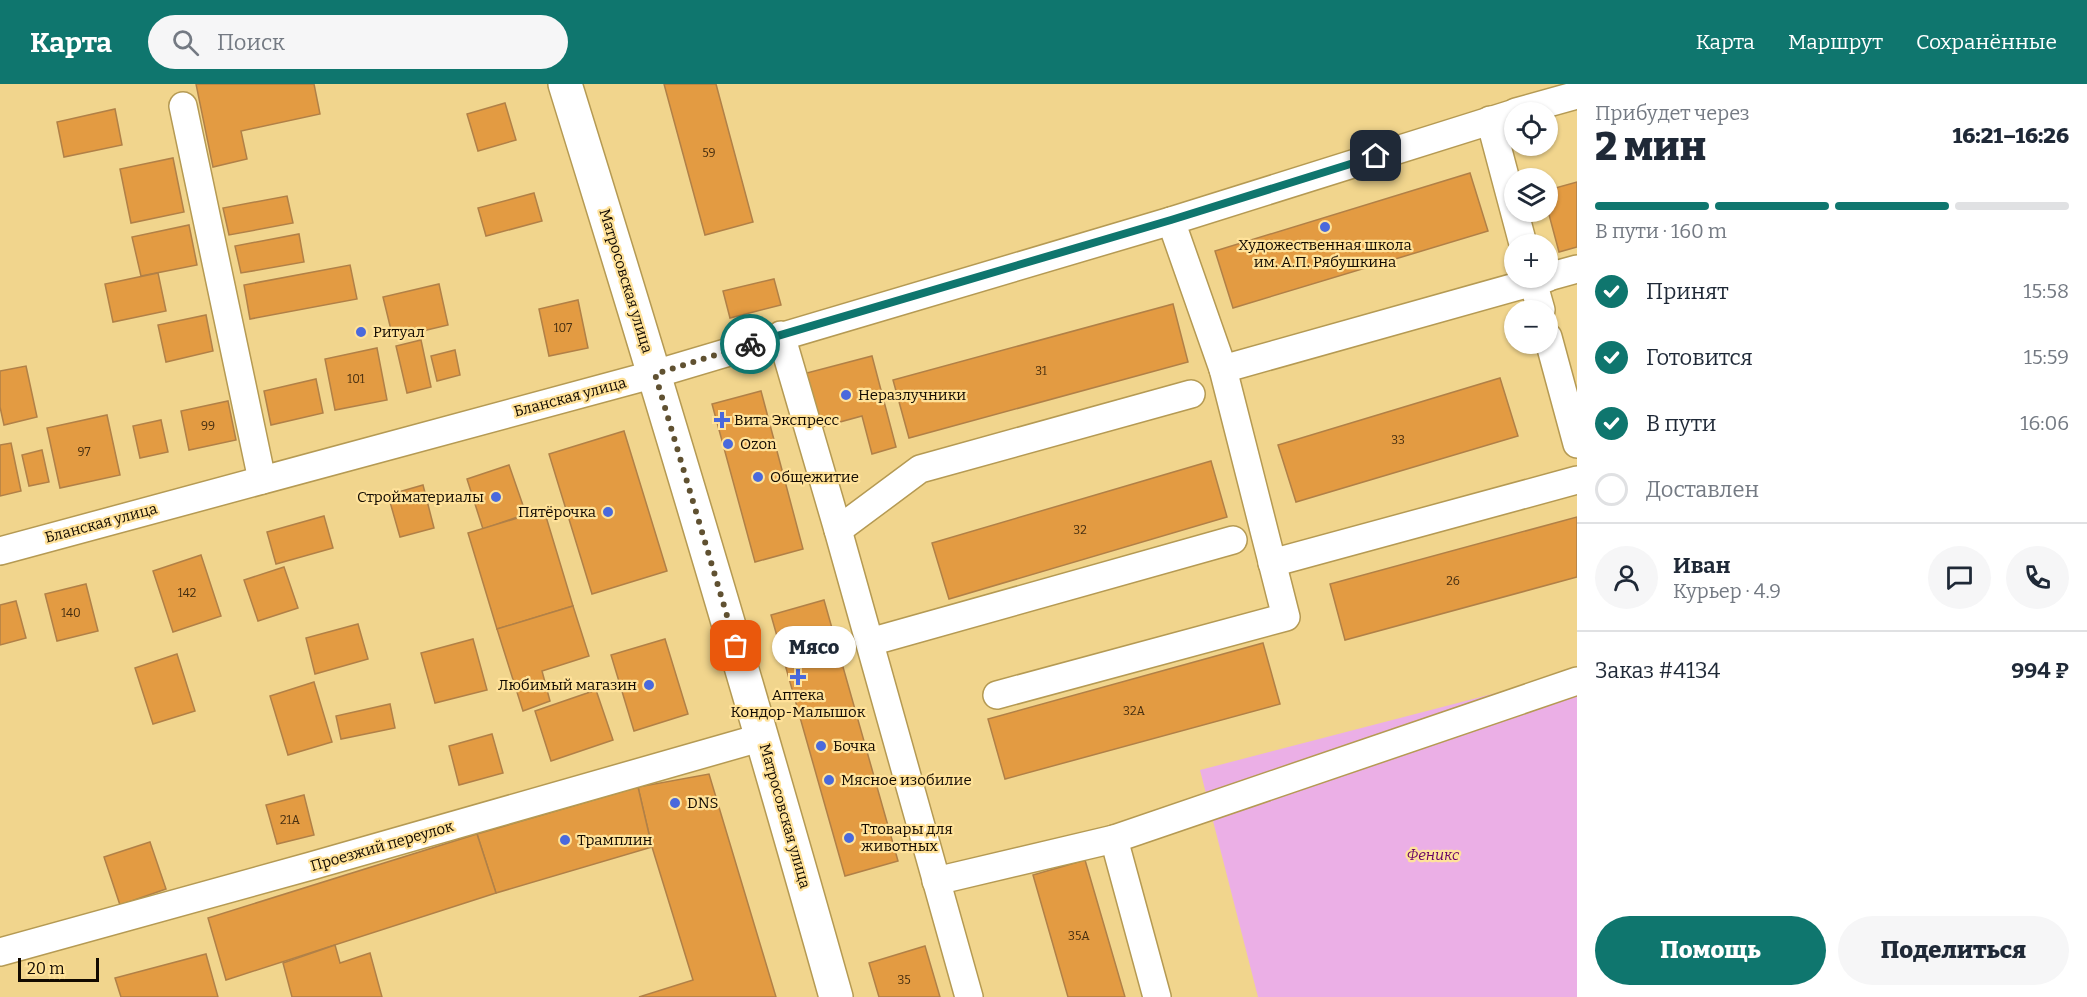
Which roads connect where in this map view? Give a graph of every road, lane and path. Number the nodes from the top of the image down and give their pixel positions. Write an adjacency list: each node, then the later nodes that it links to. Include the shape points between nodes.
1 (565, 84): 15 (highway, Матросовская улица)
2 (1577, 95): 3 (street, Бланская улица)
3 (1552, 102)
4 (183, 106): 18 (street)
5 (1504, 116): 7 (street, Бланская улица)
6 (1512, 156): 8 (street)
7 (1171, 220): 12 (street, Бланская улица); 14 (street)
8 (1522, 234)
9 (1577, 269): 10 (street)
10 (1558, 274)
11 (1505, 288): 14 (street)
12 (781, 335): 15 (street, Бланская улица); 20 (street)
13 (1553, 354): 17 (street)
14 (1222, 369): 23 (street)
15 (655, 374): 18 (street, Бланская улица); 27 (highway, Матросовская улица)
16 (1191, 394): 20 (street, via 920,469)
17 (1577, 444)
18 (262, 480): 22 (street, Бланская улица)
19 (1577, 480): 23 (street)
20 (838, 530): 24 (street)
21 (1233, 540): 24 (street)
22 (0, 551)
23 (1272, 563): 26 (street, via 1286,616)
24 (870, 642): 29 (street)
25 (1577, 681): 28 (street)
26 (997, 695)
27 (763, 737): 30 (street, Проезжий переулок); 31 (highway, Матросовская улица)
28 (1114, 839): 29 (street); 33 (street)
29 (936, 881): 32 (street)
30 (0, 952)
31 (836, 997)
32 (969, 997)
33 (1157, 997)

